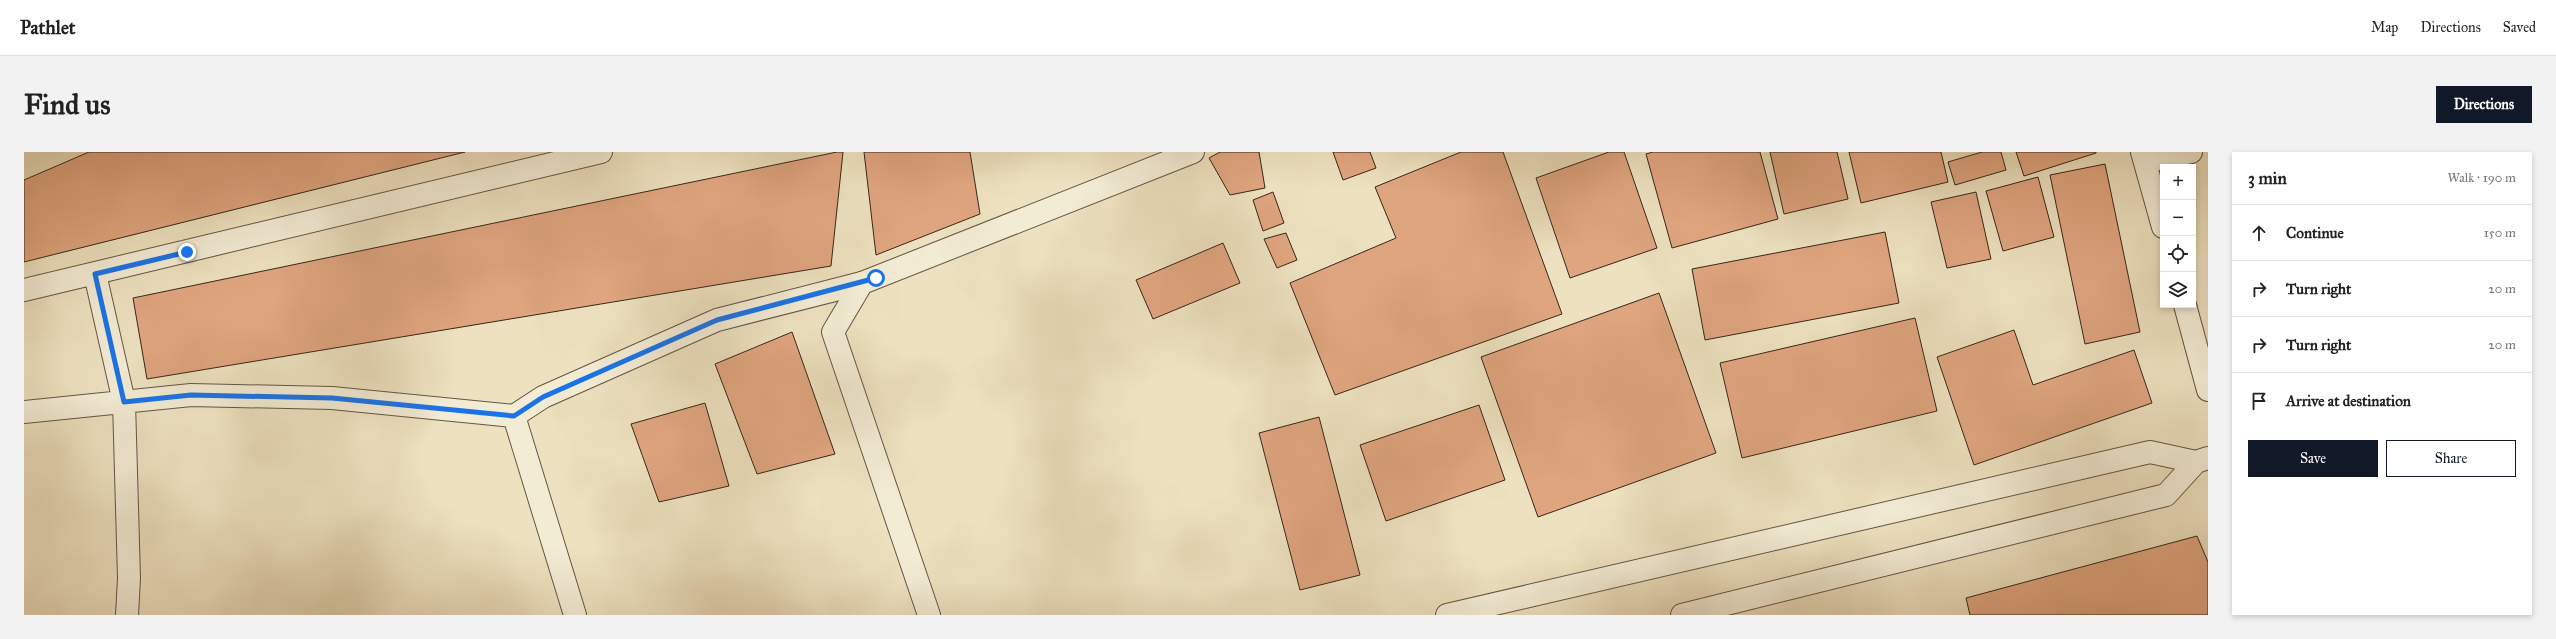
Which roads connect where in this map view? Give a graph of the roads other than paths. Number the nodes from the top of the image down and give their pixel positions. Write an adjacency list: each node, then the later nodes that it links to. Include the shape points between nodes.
1 (601, 152): 6 (street)
2 (1193, 152): 7 (street)
3 (2191, 152): 4 (street)
4 (2144, 157): 5 (street)
5 (2160, 216)
6 (95, 274): 8 (street); 11 (street)
7 (862, 283): 13 (street, via 717,320 543,397); 17 (street, via 834,332)
8 (24, 290)
9 (2185, 308): 10 (street)
10 (2208, 390)
11 (124, 402): 12 (street); 13 (street, via 191,395 332,398); 15 (street, via 129,578)
12 (24, 412)
13 (514, 416): 16 (street)
14 (2202, 460): 18 (street, via 2150,452); 19 (street, via 2166,495)
15 (127, 615)
16 (575, 615)
17 (929, 615)
18 (1447, 615)
19 (1682, 615)

